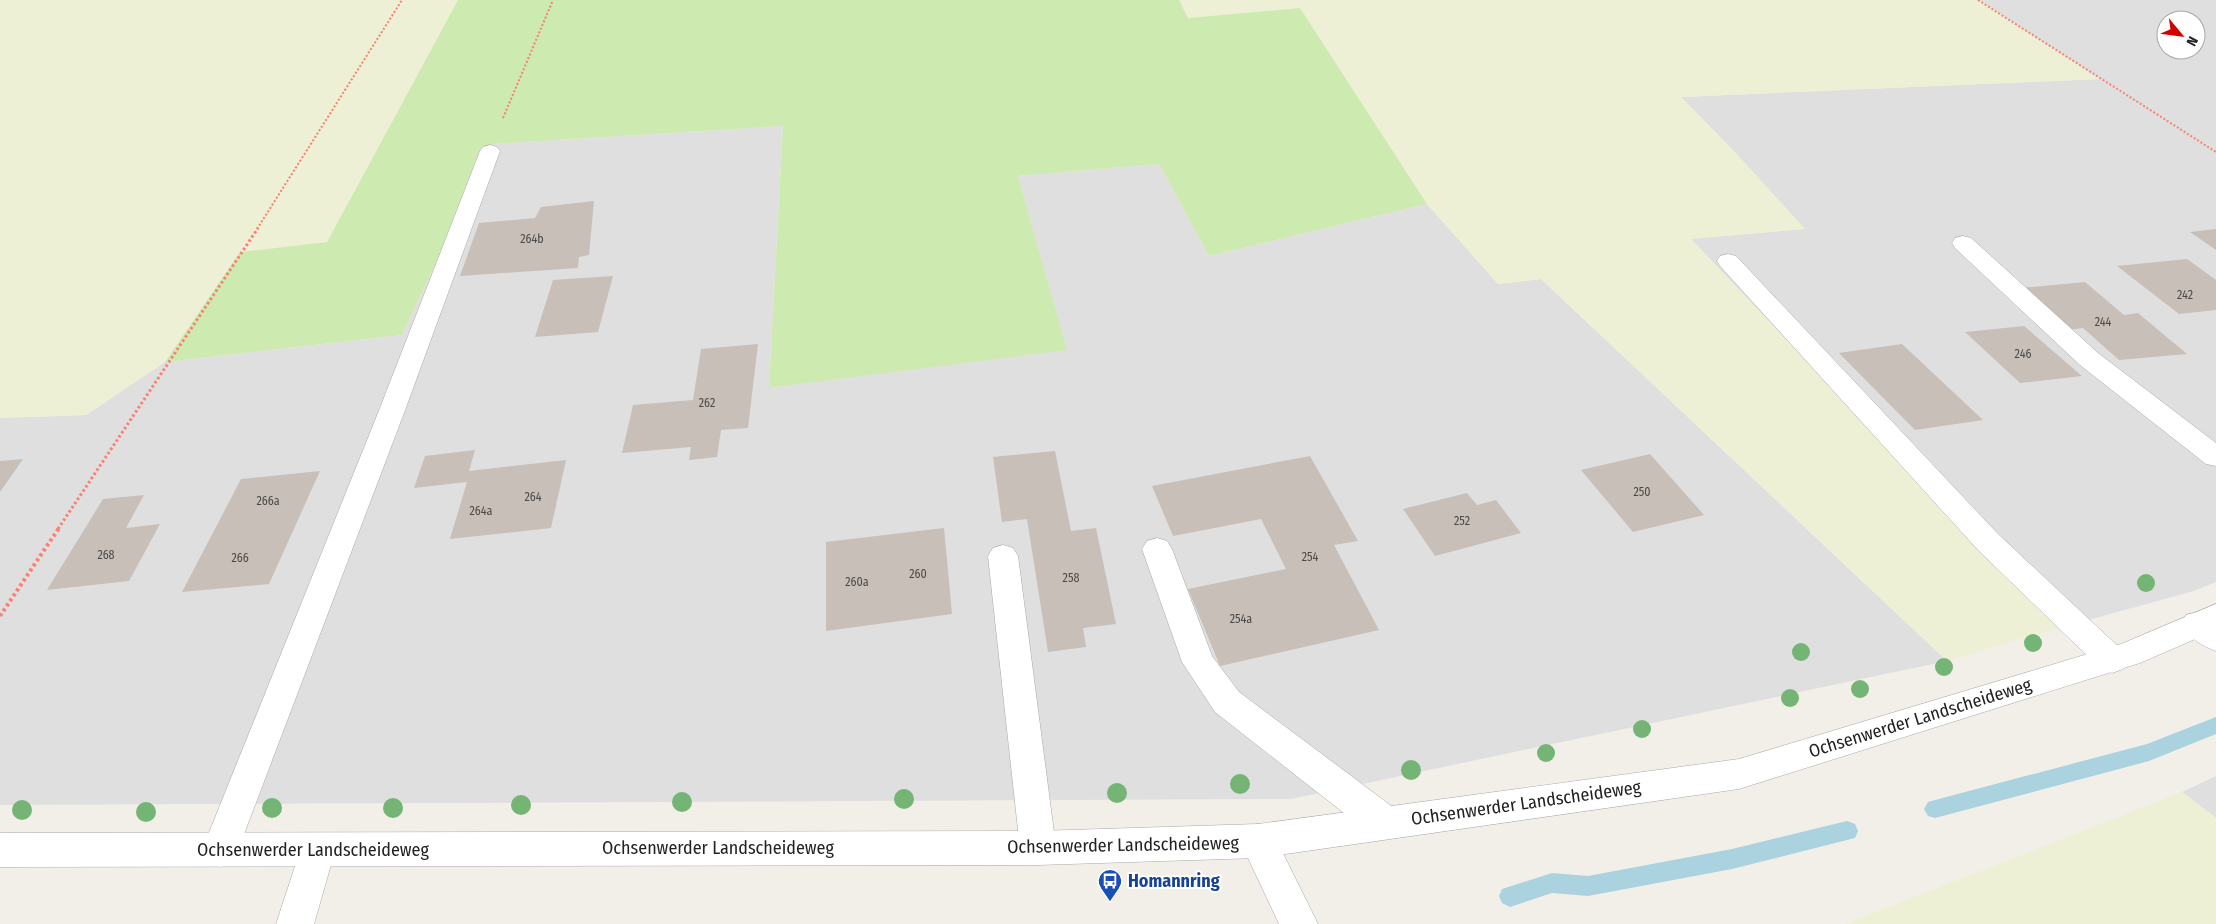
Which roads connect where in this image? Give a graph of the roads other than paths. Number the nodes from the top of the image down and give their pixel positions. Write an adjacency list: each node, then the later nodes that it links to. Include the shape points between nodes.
1 (490, 151): 13 (street)
2 (1963, 243): 4 (street, via 2089,359)
3 (1728, 261): 8 (street, via 1988,542)
4 (2216, 457)
5 (1157, 548): 9 (street, via 1198,662 1227,702)
6 (1002, 556): 11 (street)
7 (2210, 626): 8 (street, Ochsenwerder Landscheideweg)
8 (2112, 660): 9 (street, Ochsenwerder Landscheideweg, via 1739,774)
9 (1386, 823): 10 (street, Ochsenwerder Landscheideweg)
10 (1258, 841): 11 (street, Ochsenwerder Landscheideweg); 16 (street)
11 (1038, 848): 14 (street, Ochsenwerder Landscheideweg)
12 (0, 850): 13 (street, Ochsenwerder Landscheideweg)
13 (220, 850): 14 (street, Ochsenwerder Landscheideweg)
14 (318, 851): 15 (street)
15 (295, 924)
16 (1299, 924)

